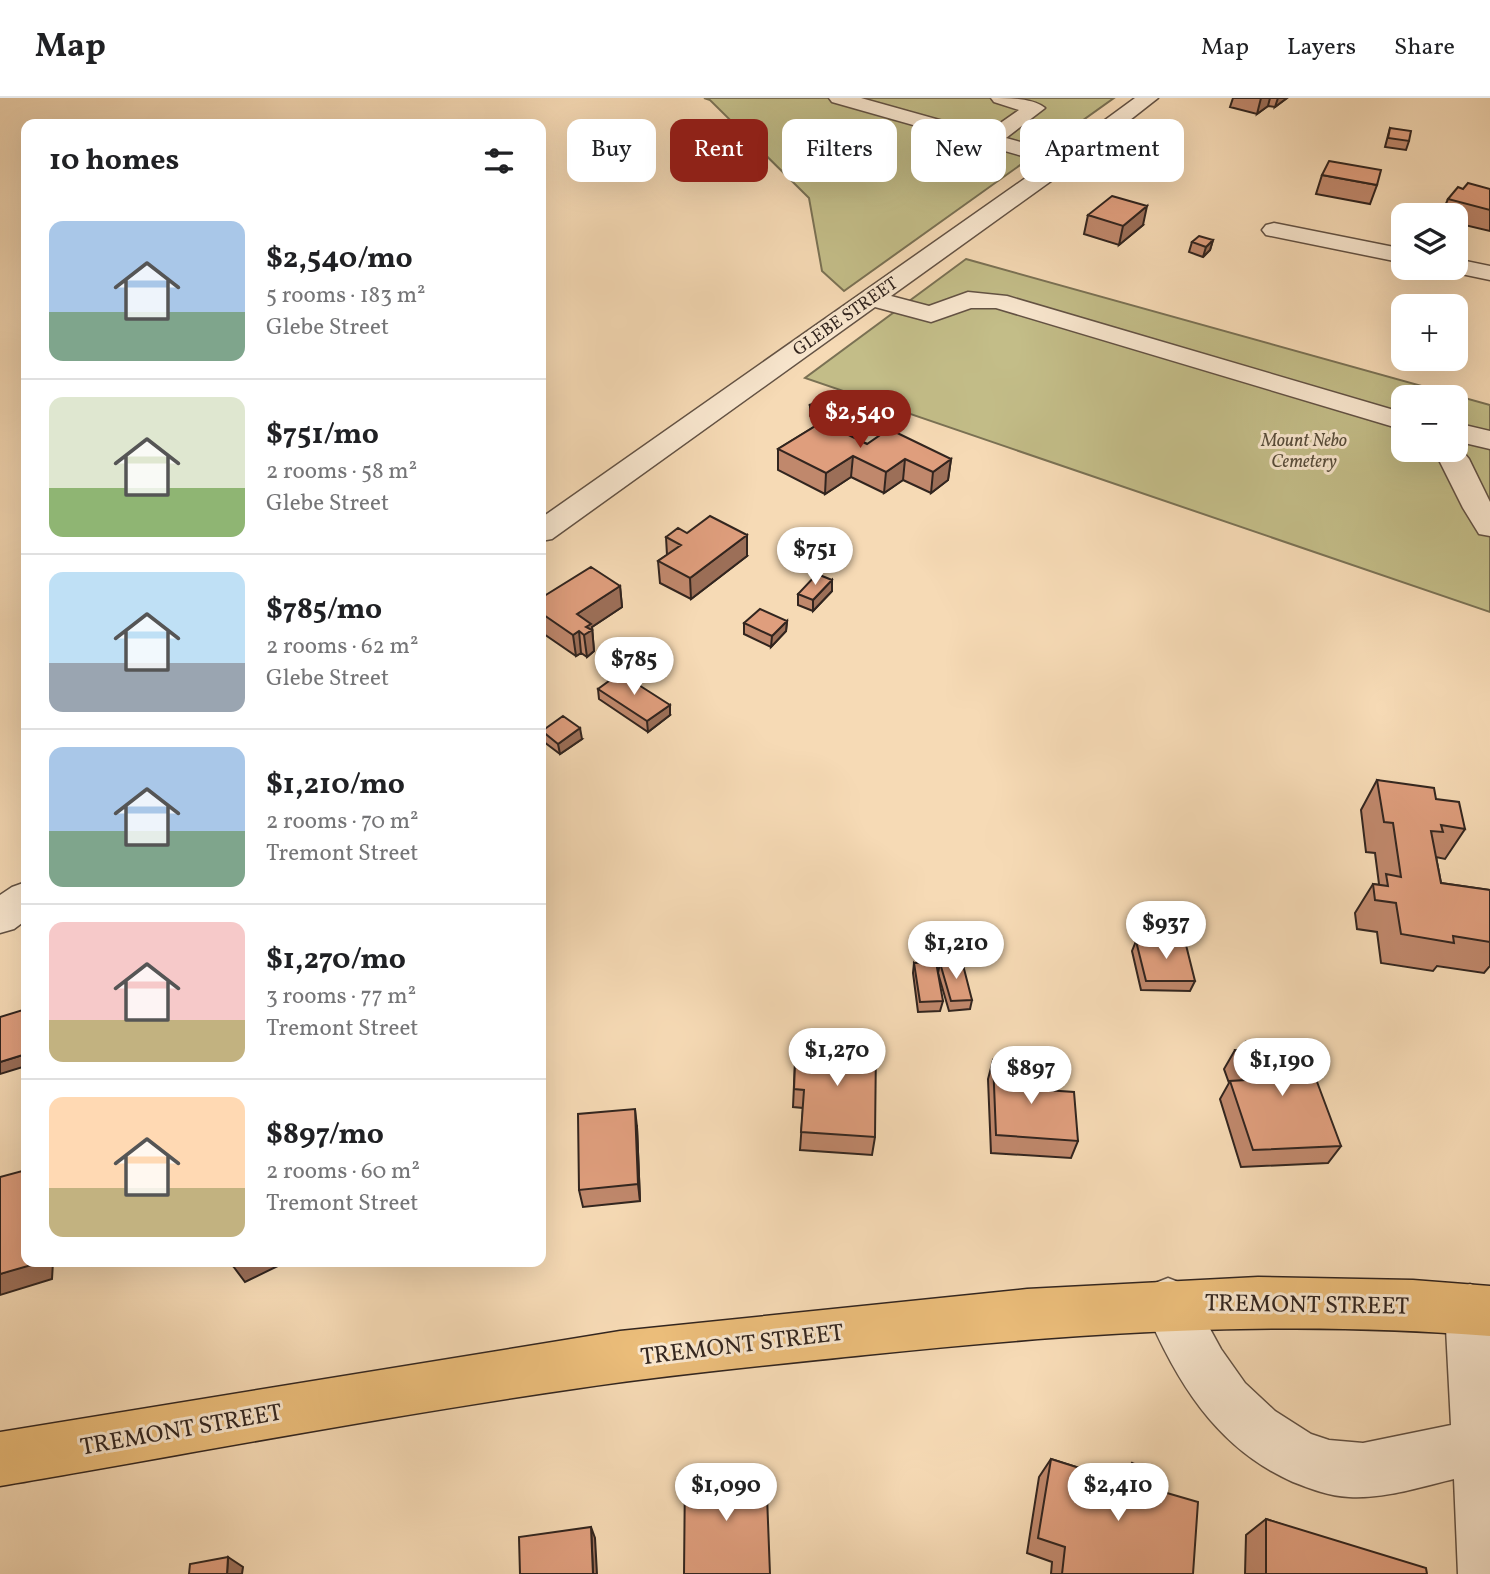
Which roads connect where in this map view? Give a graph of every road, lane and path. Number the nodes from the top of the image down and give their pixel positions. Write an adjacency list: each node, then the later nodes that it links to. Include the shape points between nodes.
1 (839, 98): 4 (street)
2 (1001, 98): 6 (street, via 1035,107)
3 (1148, 98): 5 (street, GLEBE STREET)
4 (912, 119)
5 (1120, 119)
6 (1006, 128)
7 (1034, 182): 12 (street, GLEBE STREET)
8 (1274, 230): 9 (street)
9 (1391, 253)
10 (1468, 268): 11 (street)
11 (1490, 273)
12 (871, 298): 13 (street, via 931,314 968,300 998,301); 18 (street, GLEBE STREET)
13 (1391, 418)
14 (1468, 435): 15 (street)
15 (1490, 440)
16 (1457, 462): 17 (street)
17 (1490, 527)
18 (546, 528)
19 (21, 902): 20 (street)
20 (0, 917)
21 (1168, 1303): 22 (main road, TREMONT STREET, via 1283,1300); 23 (street, via 1216,1389 1256,1430 1300,1459 1347,1470 1404,1463); 24 (main road, TREMONT STREET, via 938,1322 540,1368)
22 (1480, 1310): 23 (street)
23 (1479, 1445): 25 (street)
24 (0, 1460)
25 (1487, 1574)

